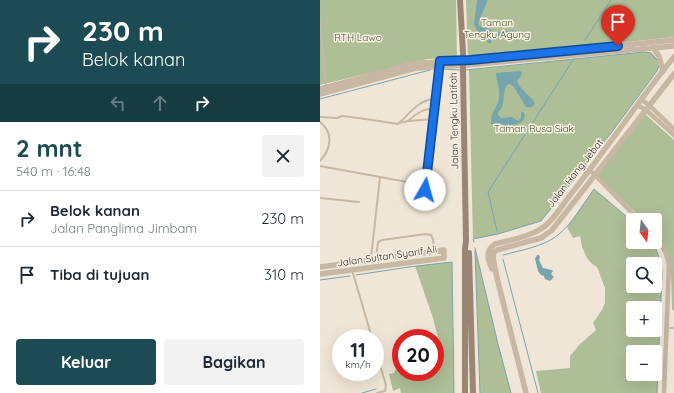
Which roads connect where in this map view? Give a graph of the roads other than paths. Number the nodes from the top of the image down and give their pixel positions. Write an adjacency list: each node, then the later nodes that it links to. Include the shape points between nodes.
1 (460, 0): 35 (main road, Jalan Tengku Latifah, bridge)
2 (320, 19): 11 (lane)
3 (674, 40): 6 (street)
4 (674, 46): 5 (street)
5 (653, 48): 6 (street, via 587,54); 9 (street, via 659,56)
6 (564, 53): 8 (street)
7 (674, 57): 9 (street, Jalan Hang Jebat)
8 (440, 64): 11 (street, via 416,63); 12 (street); 13 (lane)
9 (663, 71): 14 (street, Jalan Hang Jebat)
10 (674, 74): 17 (street, Jalan Hang Jebat)
11 (323, 88)
12 (320, 94)
13 (437, 97): 16 (lane); 22 (lane, via 416,106)
14 (641, 99): 15 (street, Jalan Hang Jebat); 17 (street)
15 (637, 105): 17 (street); 27 (street, Jalan Hang Jebat)
16 (435, 108): 19 (lane); 20 (lane, via 424,110)
17 (648, 108): 23 (street); 24 (street); 28 (street, Jalan Hang Jebat)
18 (320, 117): 22 (lane, via 342,116)
19 (434, 119): 20 (lane); 31 (lane)
20 (408, 121): 22 (lane)
21 (320, 122): 25 (lane, via 328,131 330,139 326,154)
22 (398, 124)
23 (674, 130)
24 (674, 135)
25 (320, 160)
26 (320, 166): 29 (lane)
27 (590, 170): 28 (street); 42 (street, Jalan Hang Jebat, via 539,230 490,247 489,262)
28 (594, 175): 34 (street); 42 (street, Jalan Hang Jebat, via 547,235 494,252)
29 (380, 177): 30 (lane); 38 (lane)
30 (407, 182)
31 (425, 190)
32 (320, 198): 33 (lane)
33 (359, 202)
34 (632, 213)
35 (466, 241): 49 (main road, Jalan Tengku Latifah); 50 (main road, Jalan Tengku Latifah, via 471,303)
36 (662, 246): 43 (street, via 669,265)
37 (434, 251): 38 (street, Jalan Sultan Syarif Ali); 38 (lane, via 431,235 382,240 378,242); 40 (street, Jalan Sultan Syarif Ali, via 444,250 444,258)
38 (374, 260): 39 (street, Jalan Sultan Syarif Ali)
39 (320, 267)
40 (352, 269): 41 (street, Jalan Sultan Syarif Ali); 45 (lane)
41 (320, 274)
42 (497, 278): 51 (street, Jalan Hang Jebat)
43 (668, 316): 44 (street); 52 (street)
44 (674, 317)
45 (369, 329)
46 (384, 378): 47 (lane)
47 (386, 392): 48 (lane)
48 (377, 393)
49 (466, 393)
50 (473, 393)
51 (526, 393)
52 (664, 393)

